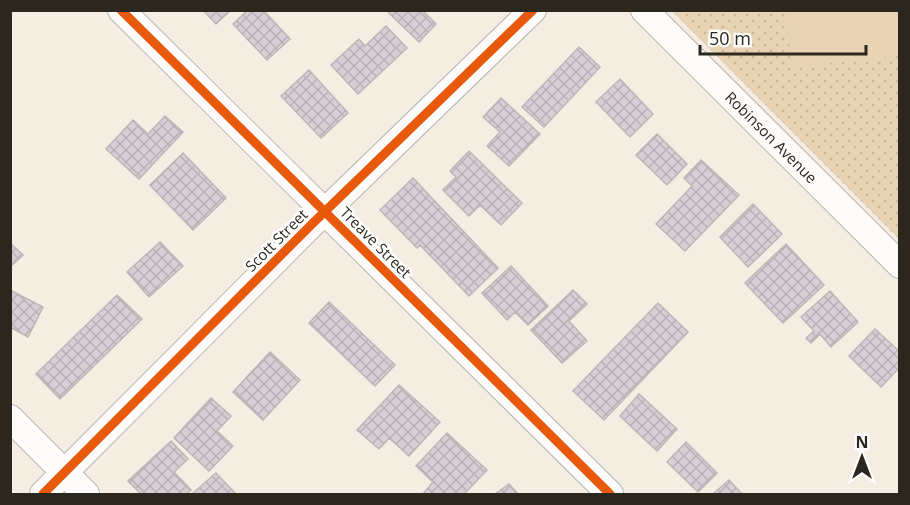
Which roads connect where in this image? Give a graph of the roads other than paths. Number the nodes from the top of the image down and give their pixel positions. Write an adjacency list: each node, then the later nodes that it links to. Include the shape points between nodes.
1 (121, 10): 4 (street, Treave Street)
2 (533, 10): 4 (street, Scott Street)
3 (644, 10): 5 (street, Robinson Avenue)
4 (325, 212): 7 (street, Scott Street); 10 (street, Treave Street)
5 (900, 265)
6 (10, 418): 7 (street)
7 (65, 472): 8 (street, Scott Street); 9 (street)
8 (43, 495)
9 (86, 495)
10 (610, 495)

